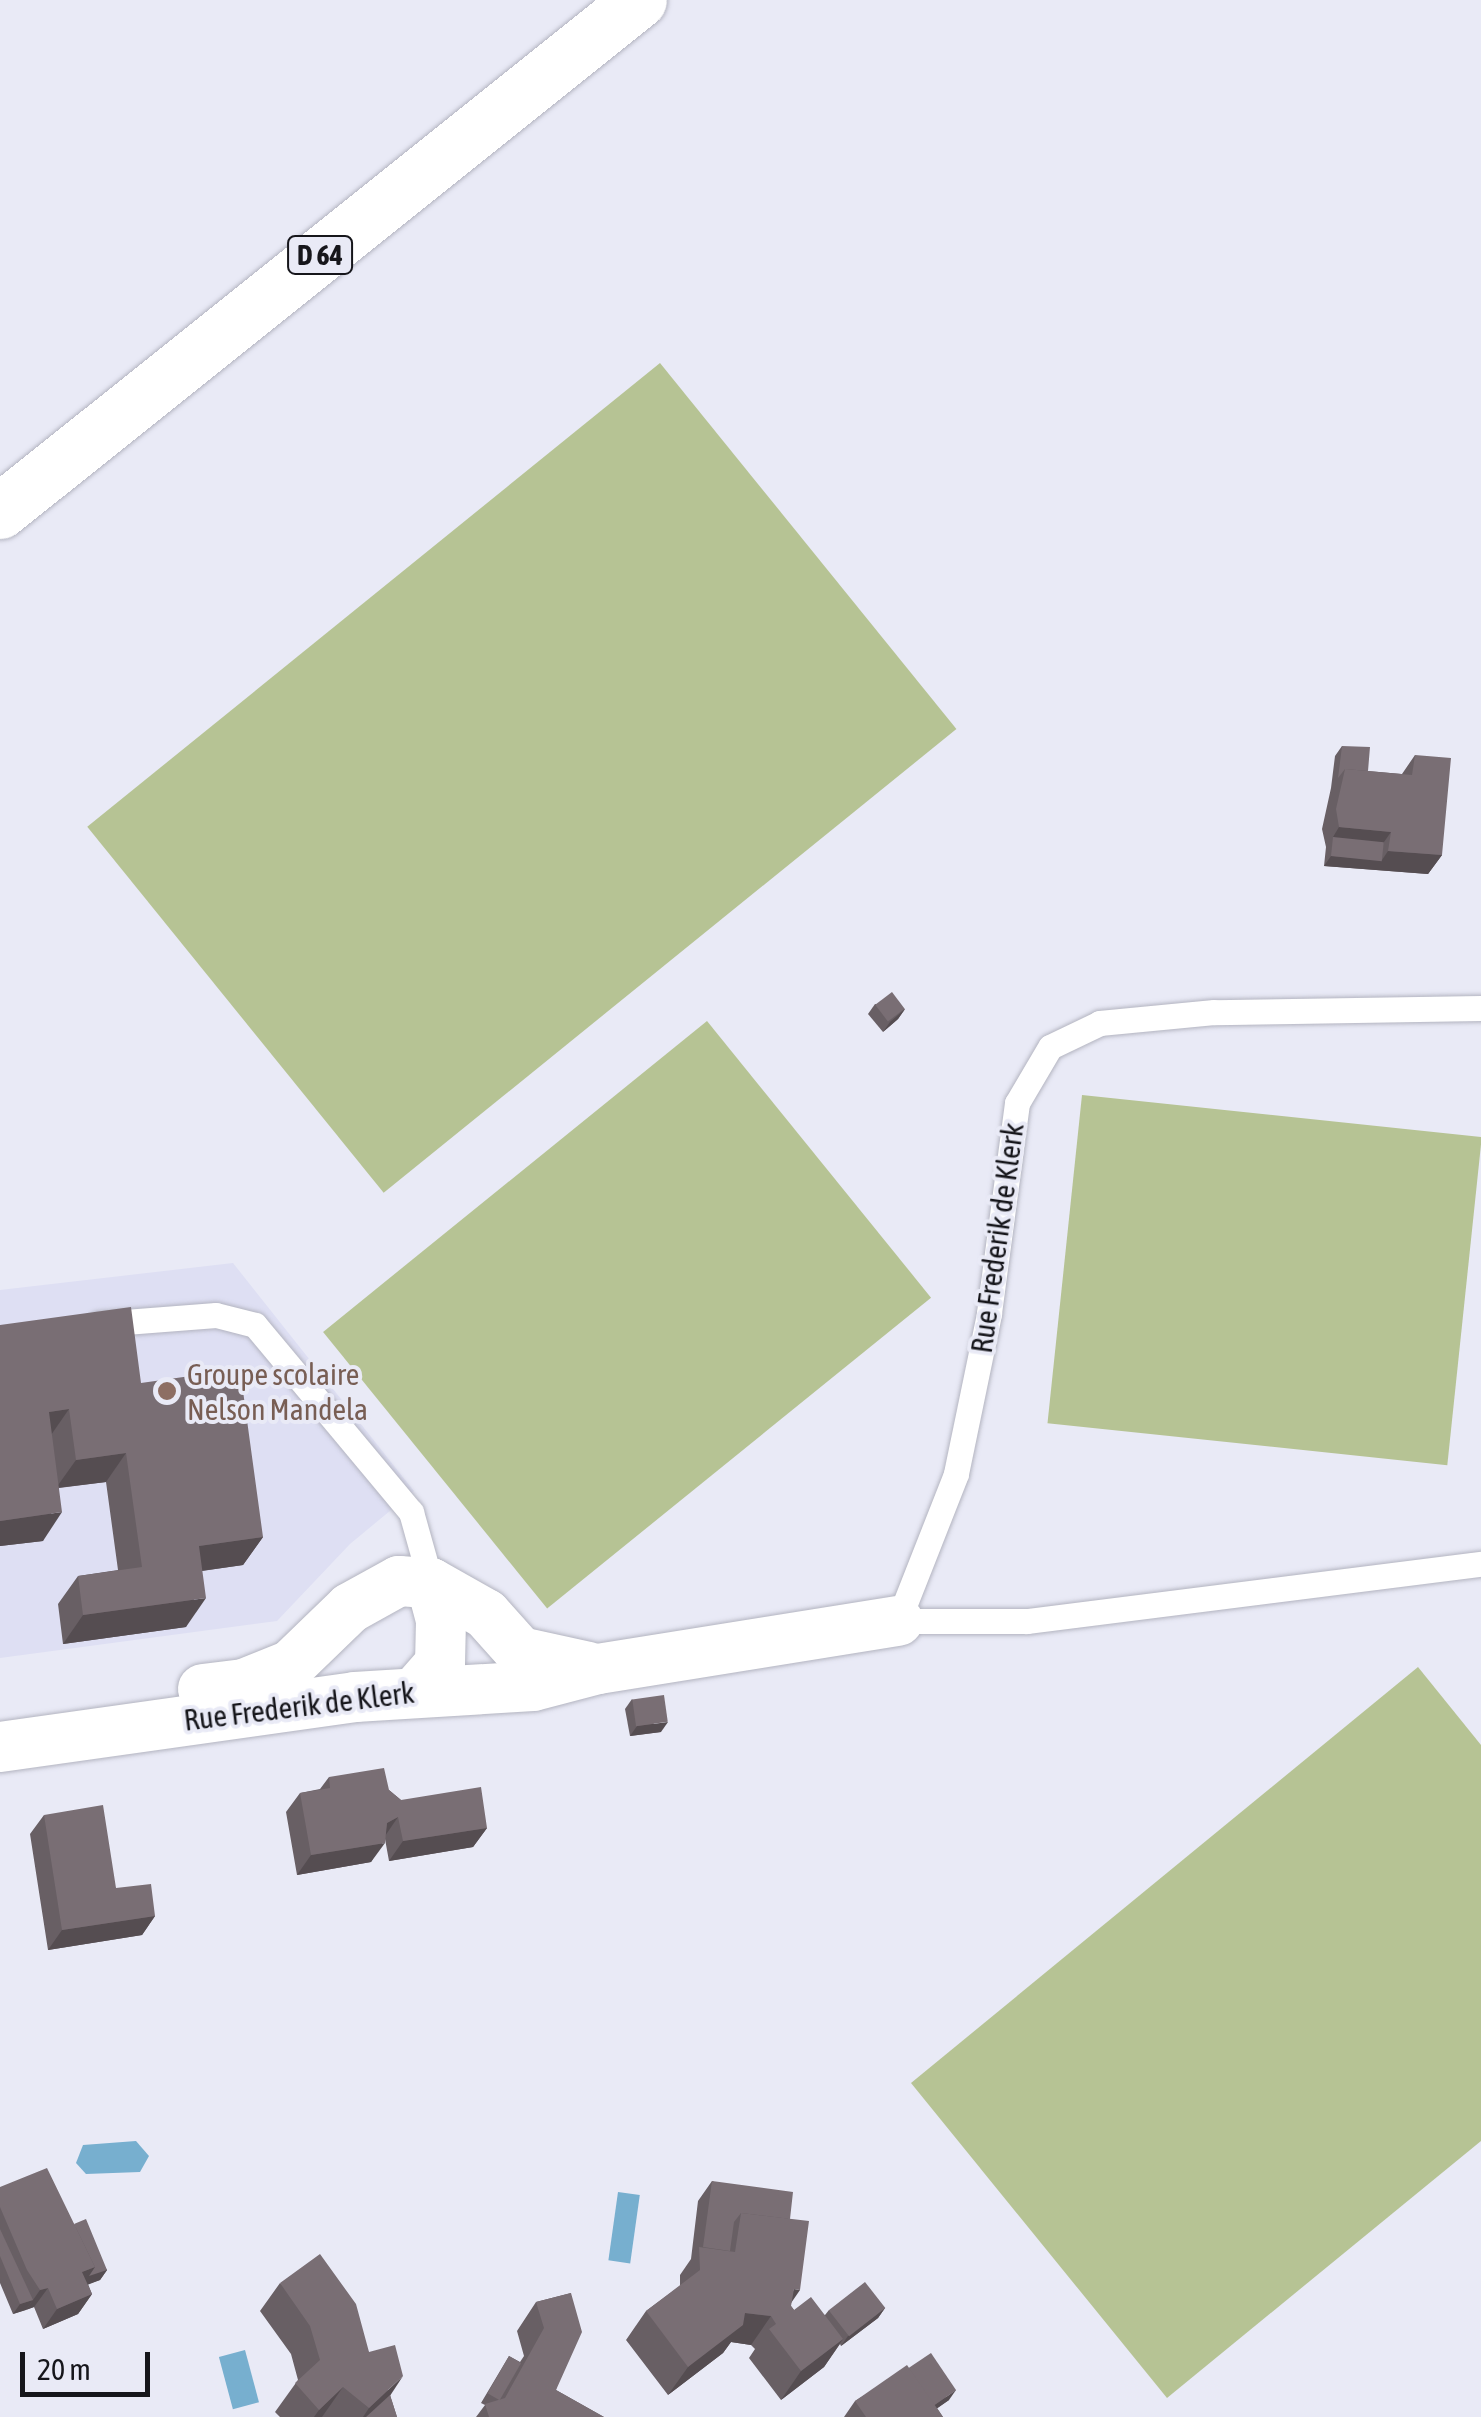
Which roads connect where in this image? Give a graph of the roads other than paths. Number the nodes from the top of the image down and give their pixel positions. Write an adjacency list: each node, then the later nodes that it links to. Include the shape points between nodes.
1 (598, 0): 3 (highway, D 64)
2 (639, 0): 4 (highway, D 64)
3 (0, 476)
4 (0, 511)
5 (1481, 1008): 9 (lane, Rue Frederik de Klerk, via 1214,1012 1100,1023 1050,1047 1017,1103 989,1314 956,1474)
6 (70, 1328): 8 (lane, via 216,1315 254,1326 412,1512)
7 (1481, 1564): 9 (lane, Rue Frederik de Klerk, via 1026,1621)
8 (432, 1584): 10 (street, Rue Frederik de Klerk, via 486,1614 520,1652); 11 (street, via 442,1620 440,1664); 12 (street, Rue Frederik de Klerk, via 399,1581 350,1608 291,1665 244,1684)
9 (898, 1621): 10 (street, Rue Frederik de Klerk)
10 (598, 1669): 11 (street, Rue Frederik de Klerk, via 533,1686)
11 (417, 1690): 13 (street, Rue Frederik de Klerk)
12 (0, 1714)
13 (0, 1746)

